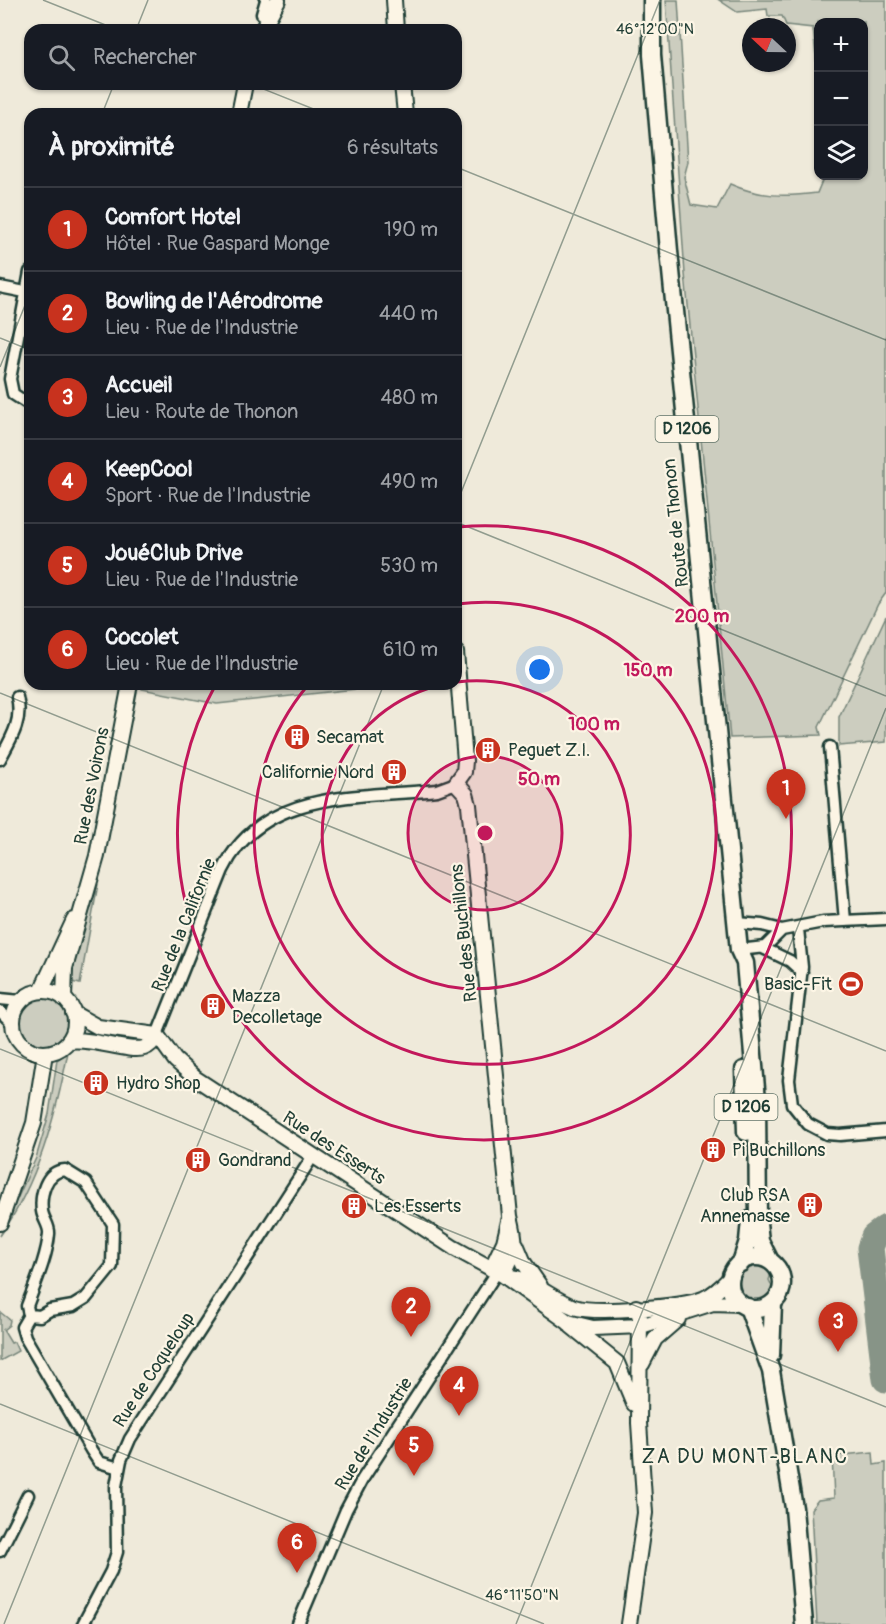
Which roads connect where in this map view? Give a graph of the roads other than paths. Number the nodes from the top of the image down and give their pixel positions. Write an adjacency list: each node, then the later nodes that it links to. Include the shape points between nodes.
1 (268, 0): 6 (street)
2 (279, 0): 7 (street)
3 (394, 0): 8 (street)
4 (642, 0): 9 (main road, Route de Thonon / D 1206)
5 (652, 0): 9 (main road, Route de Thonon / D 1206)
6 (258, 24)
7 (265, 24)
8 (396, 24)
9 (652, 55): 27 (main road, Route de Thonon / D 1206)
10 (244, 90): 12 (street)
11 (403, 90): 13 (street)
12 (240, 108)
13 (404, 108)
14 (0, 287): 15 (street)
15 (24, 291)
16 (24, 311): 17 (street, via 10,379 13,394)
17 (24, 403)
18 (129, 690): 24 (street, Rue des Voirons, via 99,848)
19 (459, 690): 23 (street, via 465,761 464,772)
20 (16, 697): 22 (street, via 18,722)
21 (830, 747): 26 (street)
22 (0, 759)
23 (456, 783): 40 (street, Rue de la Californie, via 437,789 306,803 275,814 252,830 223,870); 47 (street, Rue des Buchillons, via 469,805)
24 (86, 893): 33 (street, Rue des Voirons); 35 (street, Rue des Voirons, via 65,968)
25 (886, 919): 26 (street)
26 (845, 921): 28 (street)
27 (737, 923): 29 (street); 31 (main road, Route de Thonon / D 1206)
28 (798, 929): 29 (street); 32 (street)
29 (782, 930): 30 (street)
30 (762, 948): 31 (street); 32 (street, via 790,961)
31 (739, 950): 50 (main road, Route de Thonon / D 1206, via 745,963 757,1100 758,1223 760,1240); 51 (main road, Route de Thonon / D 1206, via 736,963 750,1227 747,1248)
32 (802, 972): 43 (street, via 788,1085 794,1108 808,1124 827,1134)
33 (41, 991): 35 (street); 36 (street)
34 (0, 999): 36 (street)
35 (64, 999): 38 (street)
36 (21, 1001): 39 (street)
37 (0, 1011): 39 (street)
38 (74, 1013): 40 (street, via 93,1026); 41 (street, via 75,1028)
39 (12, 1023): 42 (street, via 20,1042)
40 (157, 1035): 41 (street, via 151,1044 139,1049 88,1040); 44 (street, Rue des Esserts, via 185,1071)
41 (69, 1041): 42 (street)
42 (45, 1053): 45 (street, via 34,1123)
43 (886, 1131)
44 (314, 1156): 52 (street, Rue des Esserts); 67 (street, Rue de Coqueloup, via 138,1425)
45 (13, 1183): 46 (street); 48 (street)
46 (0, 1204)
47 (510, 1216): 49 (street, Rue des Buchillons); 52 (street, Rue des Buchillons)
48 (0, 1223)
49 (516, 1244): 52 (street, via 514,1253); 53 (street, Rue des Buchillons, via 528,1269)
50 (770, 1261): 51 (main road, via 755,1257); 54 (main road, via 782,1281 780,1294)
51 (736, 1269): 55 (main road, via 732,1292); 56 (street, Rue des Esserts, via 717,1291 701,1299)
52 (497, 1272): 53 (street, Rue des Esserts); 60 (street, Rue des Esserts); 73 (street, Rue de l'Industrie, via 362,1480)
53 (546, 1292): 57 (street, Rue des Esserts, via 579,1308)
54 (773, 1303): 55 (main road, via 760,1309); 64 (main road)
55 (745, 1306): 58 (street, Rue des Esserts, via 717,1303); 64 (main road)
56 (636, 1307): 57 (street, Rue des Esserts); 61 (street)
57 (612, 1310): 62 (street)
58 (687, 1312): 61 (street, Rue des Esserts); 65 (street, via 655,1339)
59 (29, 1315): 59 (street, via 27,1306 49,1234 42,1213 42,1196 49,1178 65,1170 86,1183 113,1224 112,1266 86,1298 73,1306 40,1316); 67 (street, via 22,1327 25,1337 91,1450 99,1462)
60 (558, 1316): 62 (street, Rue des Esserts, via 580,1326); 63 (street)
61 (641, 1326): 62 (street, Rue des Esserts); 65 (street)
62 (604, 1329): 63 (street)
63 (604, 1351): 66 (street, via 624,1374)
64 (771, 1371): 75 (main road, via 794,1508)
65 (638, 1375): 66 (street)
66 (639, 1423): 74 (street, via 645,1513)
67 (119, 1467): 72 (street, Rue de Coqueloup, via 117,1552)
68 (28, 1495): 70 (street)
69 (0, 1524): 70 (street)
70 (11, 1530): 71 (street)
71 (0, 1551)
72 (83, 1624)
73 (299, 1624)
74 (629, 1624)
75 (804, 1624)

